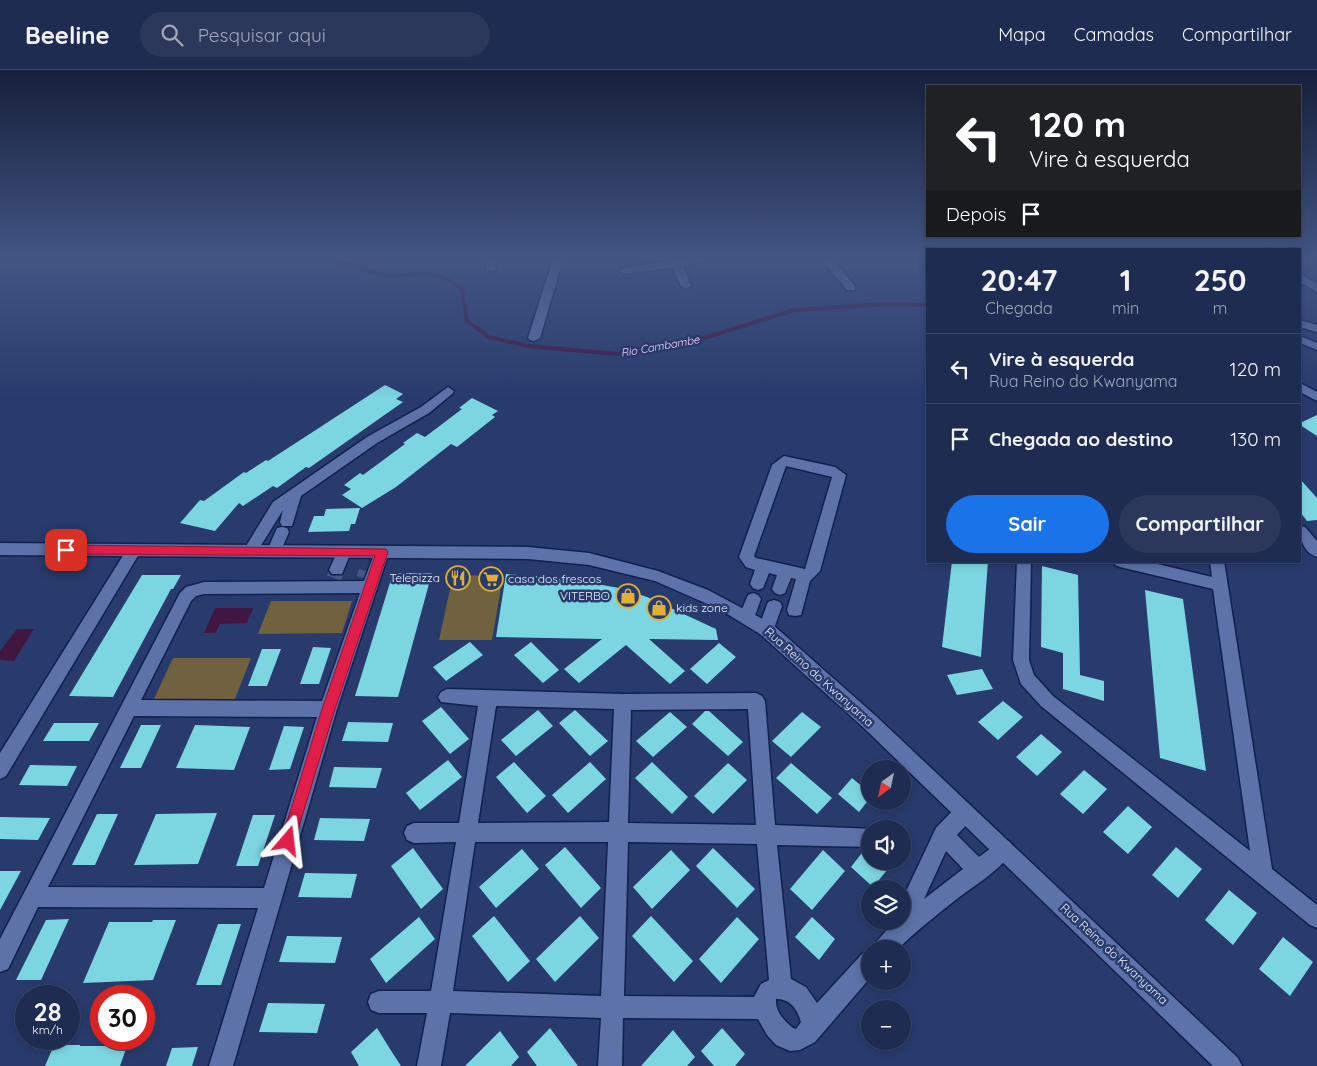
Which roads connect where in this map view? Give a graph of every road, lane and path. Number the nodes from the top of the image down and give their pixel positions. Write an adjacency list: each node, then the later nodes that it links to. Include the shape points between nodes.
1 (544, 305): 4 (street)
2 (1301, 323): 3 (street)
3 (1317, 329)
4 (534, 338)
5 (1301, 339): 6 (street)
6 (1317, 347)
7 (1301, 388): 9 (street)
8 (448, 391): 10 (street, via 425,410 372,440)
9 (1317, 397)
10 (295, 494): 14 (street, via 278,506); 15 (street)
11 (1301, 532): 16 (street)
12 (0, 549): 13 (street, Rua Reino do Kwanyama)
13 (134, 550): 14 (street, Rua Reino do Kwanyama); 40 (street)
14 (250, 551): 15 (street, Rua Reino do Kwanyama)
15 (274, 551): 17 (street, Rua Reino do Kwanyama)
16 (1317, 551)
17 (344, 552): 18 (street, Rua Reino do Kwanyama); 25 (street)
18 (377, 552): 26 (street); 33 (street, Rua Reino do Kwanyama, via 528,553 587,558 656,574)
19 (1024, 563): 50 (street, via 1021,660 1027,679 1047,701)
20 (1128, 563): 28 (street)
21 (1217, 563): 28 (street)
22 (764, 567): 23 (street); 24 (street, via 751,563 746,557 780,464 786,461 830,470 839,476 812,571); 27 (street)
23 (785, 572): 24 (street); 29 (street)
24 (804, 576): 32 (street)
25 (334, 578): 26 (street); 38 (street, via 191,591)
26 (366, 580): 39 (street)
27 (758, 584)
28 (1220, 585): 50 (street)
29 (780, 589)
30 (753, 599): 33 (street)
31 (774, 606): 34 (street)
32 (795, 610)
33 (747, 616): 34 (street, Rua Reino do Kwanyama)
34 (766, 629): 41 (street, Rua Reino do Kwanyama)
35 (447, 698): 36 (street)
36 (488, 700): 37 (street); 44 (street)
37 (623, 702): 43 (street); 46 (street, via 756,701)
38 (129, 708): 39 (street); 51 (street)
39 (328, 709): 52 (street)
40 (0, 770)
41 (964, 813): 45 (street); 48 (street, Rua Reino do Kwanyama)
42 (414, 832): 44 (street)
43 (618, 832): 44 (street); 46 (street); 63 (street)
44 (465, 834): 61 (street)
45 (943, 835): 49 (street); 54 (street)
46 (766, 836): 47 (street); 58 (street)
47 (861, 837)
48 (1003, 849): 49 (street); 66 (street, Rua Reino do Kwanyama)
49 (979, 871): 54 (street)
50 (1263, 875): 53 (street)
51 (34, 897): 52 (street); 56 (street)
52 (271, 898): 67 (street)
53 (1317, 918)
54 (898, 933): 55 (street)
55 (891, 940)
56 (0, 961)
57 (861, 971): 59 (street)
58 (781, 986): 62 (street, via 789,988); 64 (street, via 767,994)
59 (833, 1001): 62 (street); 65 (street)
60 (379, 1002): 61 (street)
61 (441, 1002): 63 (street); 68 (street)
62 (804, 1004): 65 (street, via 812,1022)
63 (614, 1007): 64 (street); 69 (street)
64 (765, 1008): 65 (street, via 771,1021 786,1037 798,1040)
65 (807, 1034)
66 (1200, 1035): 70 (street, Rua Reino do Kwanyama); 71 (street, Rua Reino do Kwanyama)
67 (221, 1066)
68 (429, 1066)
69 (610, 1066)
70 (1230, 1066)
71 (1236, 1066)

